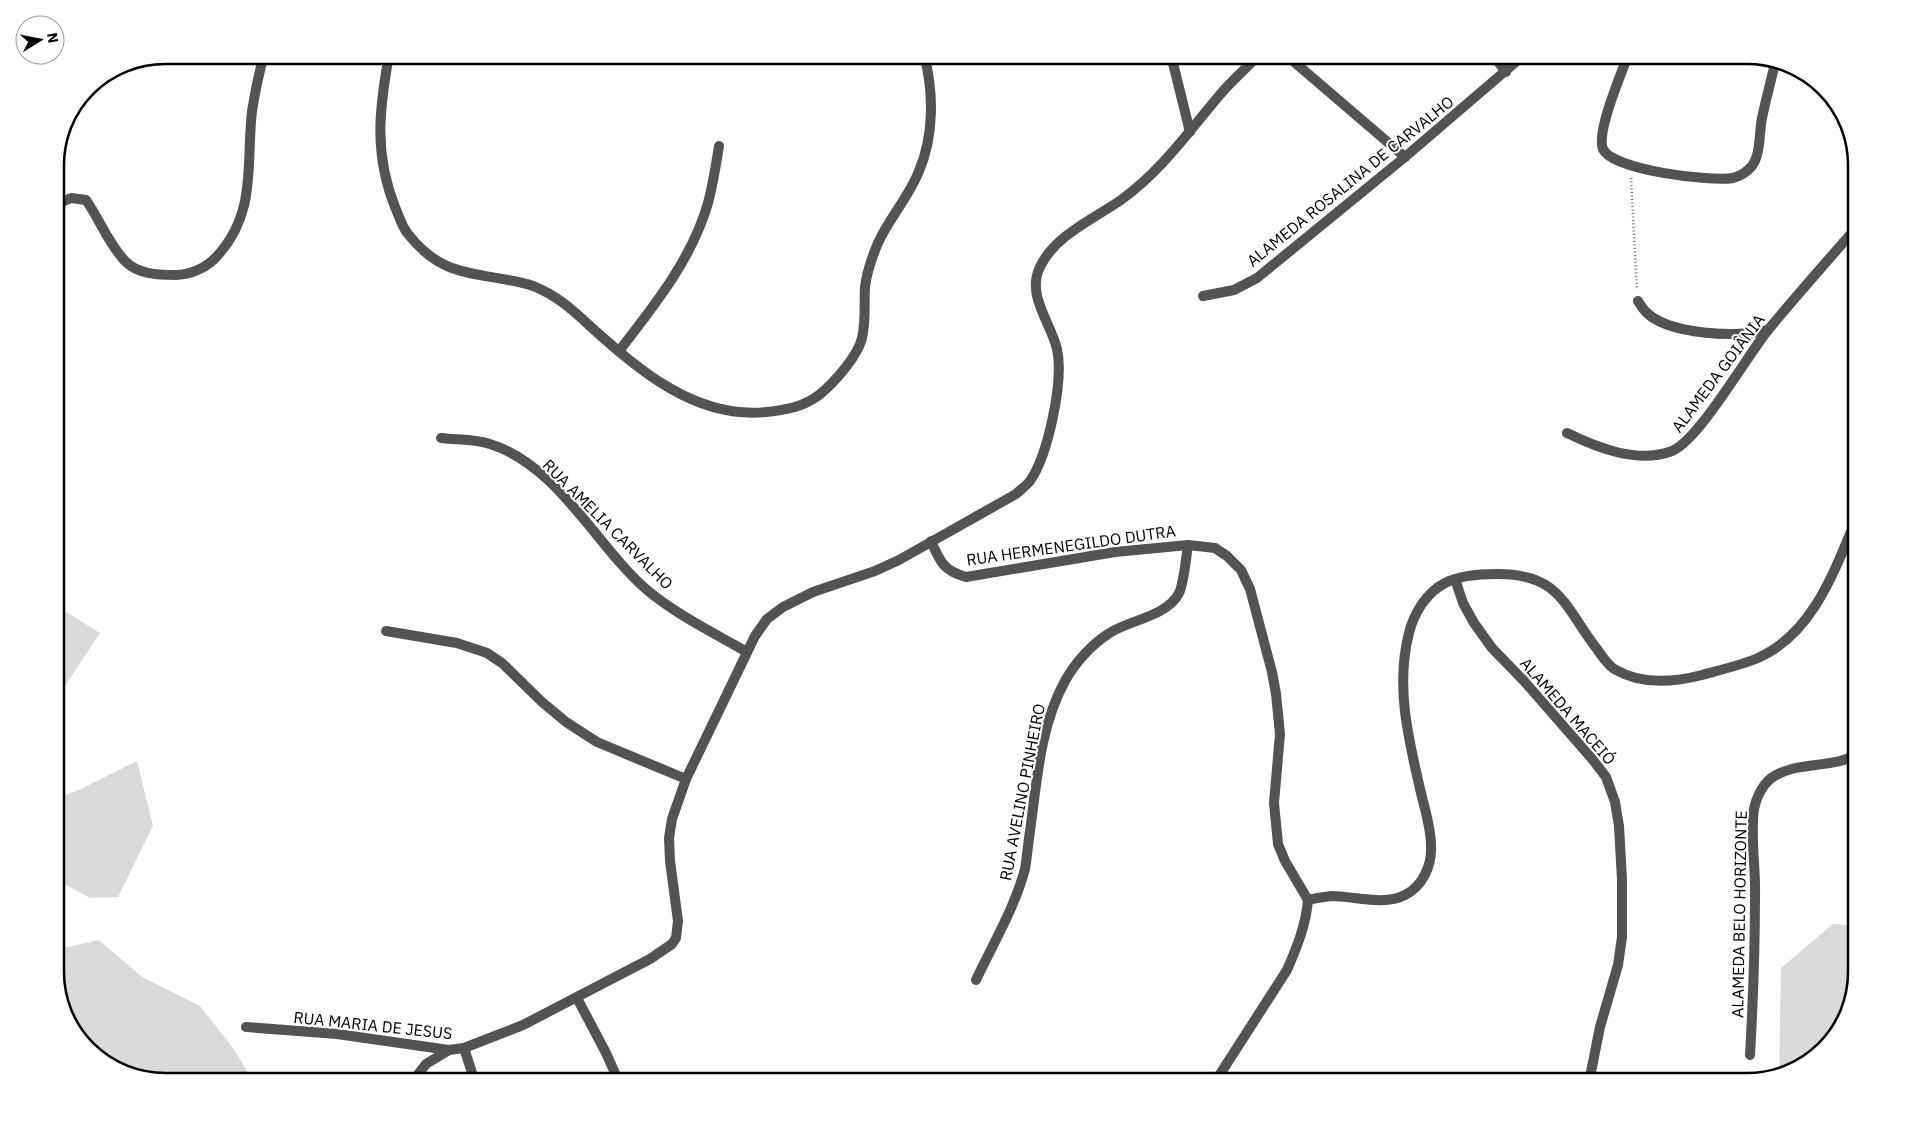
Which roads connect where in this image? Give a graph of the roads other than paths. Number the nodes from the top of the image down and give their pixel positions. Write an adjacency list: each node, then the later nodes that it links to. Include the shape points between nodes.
1 (262, 64): 15 (street, via 252,112 250,170 243,210 236,232 210,264 178,275 150,274 137,269 126,263 115,249 86,200 71,198)
2 (388, 64): 20 (street, via 380,114 381,158 386,183 406,232 436,262 454,270 542,289 574,311)
3 (926, 64): 20 (street, via 931,117 919,172 880,239 871,261 865,287 863,337 858,350 821,393 790,409 751,414 730,411 670,390)
4 (1173, 64): 12 (street)
5 (1250, 64): 12 (street, RUA MARIA DE JESUS)
6 (1296, 64): 14 (street)
7 (1500, 64): 11 (street)
8 (1514, 64): 11 (street, ALAMEDA ROSALINA DE CARVALHO)
9 (1625, 64): 10 (street, via 1603,125 1602,148 1611,158 1631,166 1696,178 1732,178 1752,166)
10 (1775, 68)
11 (1506, 72): 14 (street, ALAMEDA ROSALINA DE CARVALHO)
12 (1190, 132): 24 (street, RUA MARIA DE JESUS, via 1145,181 1071,233 1043,262 1037,276 1037,296 1054,338 1060,371 1042,456 1029,482 1016,494)
13 (720, 146): 20 (street, via 708,203 687,255)
14 (1405, 157): 17 (street, ALAMEDA ROSALINA DE CARVALHO, via 1257,278 1234,290)
15 (64, 201)
16 (1848, 237): 19 (street, ALAMEDA GOIÂNIA)
17 (1203, 296)
18 (1638, 301): 19 (street, via 1652,317 1681,328 1732,335)
19 (1768, 330): 21 (street, ALAMEDA GOIÂNIA, via 1698,427 1674,450 1646,455 1613,452)
20 (619, 351)
21 (1567, 433)
22 (441, 438): 28 (street, RUA AMELIA CARVALHO, via 489,444 516,455 557,489 647,590)
23 (1848, 538): 26 (street, via 1814,609 1777,646 1759,657 1691,678 1667,681 1649,680 1614,670 1558,594 1532,577 1482,574)
24 (931, 541): 25 (street, RUA HERMENEGILDO DUTRA, via 940,562 966,577 1115,552); 28 (street, RUA MARIA DE JESUS, via 875,571 813,592 783,607 767,619)
25 (1188, 545): 31 (street, RUA HERMENEGILDO DUTRA, via 1215,548 1227,556 1241,570 1250,589 1276,694 1280,734 1274,804 1278,844); 32 (street, RUA AVELINO PINHEIRO, via 1180,592 1175,599 1166,608 1114,630 1094,645 1066,679 1054,703 1043,747 1024,869 1015,898)
26 (1455, 579): 31 (street, via 1437,588 1419,608 1411,625 1403,668 1407,727 1431,846 1427,871 1414,888 1392,898 1331,896); 42 (street, ALAMEDA MACEIÓ, via 1474,623 1492,648 1594,760 1606,776 1615,802 1622,871 1622,937)
27 (386, 631): 30 (street, via 457,643 487,653 566,722 597,742)
28 (747, 652): 30 (street, RUA MARIA DE JESUS)
29 (1848, 757): 37 (street, ALAMEDA BELO HORIZONTE, via 1784,772 1772,778 1759,793 1754,808 1756,894)
30 (686, 779): 33 (street, RUA MARIA DE JESUS, via 672,819 670,838 678,930 672,944)
31 (1308, 900): 41 (street, via 1306,918 1287,970)
32 (976, 980)
33 (577, 998): 35 (street, RUA MARIA DE JESUS, via 523,1025); 40 (street)
34 (246, 1027): 36 (street, RUA MARIA DE JESUS, via 337,1034)
35 (464, 1048): 36 (street, RUA MARIA DE JESUS); 39 (street)
36 (448, 1050): 38 (street, via 426,1064)
37 (1750, 1055)
38 (419, 1073)
39 (472, 1073)
40 (615, 1073)
41 (1221, 1073)
42 (1591, 1073)

